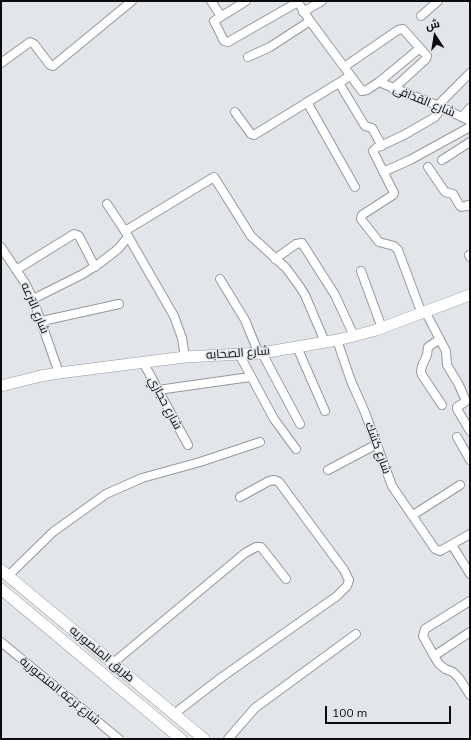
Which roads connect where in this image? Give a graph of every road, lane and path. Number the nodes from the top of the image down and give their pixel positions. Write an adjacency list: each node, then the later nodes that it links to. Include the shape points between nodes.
1 (132, 1): 13 (street, via 53,66 30,42)
2 (210, 1): 8 (street)
3 (246, 1): 8 (street)
4 (322, 1): 7 (street)
5 (438, 1): 9 (street)
6 (297, 2): 7 (street); 8 (street, via 228,42 224,41 214,23 214,20)
7 (303, 12): 10 (street)
8 (221, 16)
9 (421, 16)
10 (310, 21): 12 (street, via 270,47); 14 (street)
11 (420, 48): 14 (street, via 400,29); 17 (street); 19 (street, via 426,59)
12 (248, 57)
13 (1, 63)
14 (344, 68): 16 (street)
15 (470, 73): 21 (street)
16 (350, 76): 17 (street, via 364,92); 18 (street)
17 (379, 82): 19 (street, شارع القذافى)
18 (339, 83): 20 (street); 28 (street, via 365,126 372,128)
19 (394, 89): 21 (street, شارع القذافى)
20 (307, 102): 23 (street, via 254,135); 32 (street)
21 (439, 106): 24 (street, شارع القذافى); 28 (street, via 435,117)
22 (470, 108): 24 (street)
23 (236, 112)
24 (462, 117): 25 (street, شارع القذافى)
25 (470, 121)
26 (470, 127): 31 (street)
27 (470, 142): 29 (street)
28 (382, 146): 31 (street, via 373,151)
29 (442, 160)
30 (428, 167): 34 (street, via 445,192 453,194 460,206)
31 (383, 172): 45 (street, via 393,194 364,213 361,219 379,242 394,246 398,250)
32 (355, 186)
33 (107, 204): 35 (street)
34 (470, 207)
35 (126, 234): 37 (street, via 214,177 251,236); 38 (street, via 113,254); 55 (street, via 174,316 182,338)
36 (1, 247): 39 (street, شارع الترعه)
37 (275, 259): 48 (street, via 296,244 302,243 335,294); 51 (street, via 286,268 305,295)
38 (95, 267): 39 (street, via 78,236 74,234); 43 (street)
39 (16, 270): 43 (street, شارع الترعه)
40 (361, 271): 47 (street)
41 (220, 279): 54 (street, via 245,320)
42 (470, 296): 45 (main road, شارع الصحابه)
43 (33, 299): 46 (street, شارع الترعه)
44 (118, 304): 46 (street)
45 (424, 313): 47 (main road, شارع الصحابه); 49 (street)
46 (42, 321): 57 (street, شارع الترعه)
47 (382, 328): 48 (main road, شارع الصحابه)
48 (354, 336): 50 (main road, شارع الصحابه)
49 (440, 339): 61 (street, via 428,347 421,371); 64 (street, via 446,352 447,364 465,399 465,402 457,407 458,411)
50 (337, 340): 51 (main road, شارع الصحابه); 67 (street, شارع كشك, via 351,382)
51 (325, 342): 52 (main road, شارع الصحابه)
52 (297, 347): 54 (main road, شارع الصحابه); 62 (street)
53 (239, 354): 54 (main road, شارع الصحابه); 55 (main road, شارع الصحابه); 58 (street)
54 (260, 354): 63 (street)
55 (185, 357): 56 (main road, شارع الصحابه)
56 (143, 362): 57 (main road, شارع الصحابه); 60 (street, شارع حجازي)
57 (59, 373): 59 (main road, شارع الصحابه)
58 (250, 377): 60 (street); 69 (street, via 274,420)
59 (1, 386)
60 (158, 390): 68 (street, شارع حجازي)
61 (442, 405)
62 (325, 411)
63 (300, 424)
64 (470, 431)
65 (457, 437): 70 (street)
66 (260, 442): 77 (street, via 142,478 106,494 53,532)
67 (377, 444): 71 (street); 74 (street, شارع كشك, via 392,486)
68 (188, 445)
69 (296, 449)
70 (470, 460)
71 (328, 470)
72 (460, 485): 74 (street)
73 (240, 497): 88 (street, via 269,481 279,482 349,580 337,596)
74 (413, 515): 76 (street, شارع كشك, via 435,549 440,551)
75 (470, 534): 76 (street)
76 (452, 545): 78 (street)
77 (4, 573): 86 (main road, طريق المنصوريه)
78 (470, 574)
79 (286, 579): 86 (street, via 261,547 256,547 245,553)
80 (1, 589): 89 (main road, طريق المنصوريه)
81 (470, 601): 85 (street, via 426,629 423,636)
82 (470, 632): 85 (street)
83 (356, 634): 93 (street, via 255,708)
84 (1, 642): 90 (street, شارع ترعة المنصورية)
85 (434, 656): 87 (street)
86 (113, 663): 88 (main road, طريق المنصوريه)
87 (469, 689)
88 (171, 711): 89 (main road); 92 (main road, طريق المنصوريه)
89 (157, 719): 91 (main road, طريق المنصوريه)
90 (119, 739)
91 (181, 739)
92 (204, 739)
93 (228, 739)

